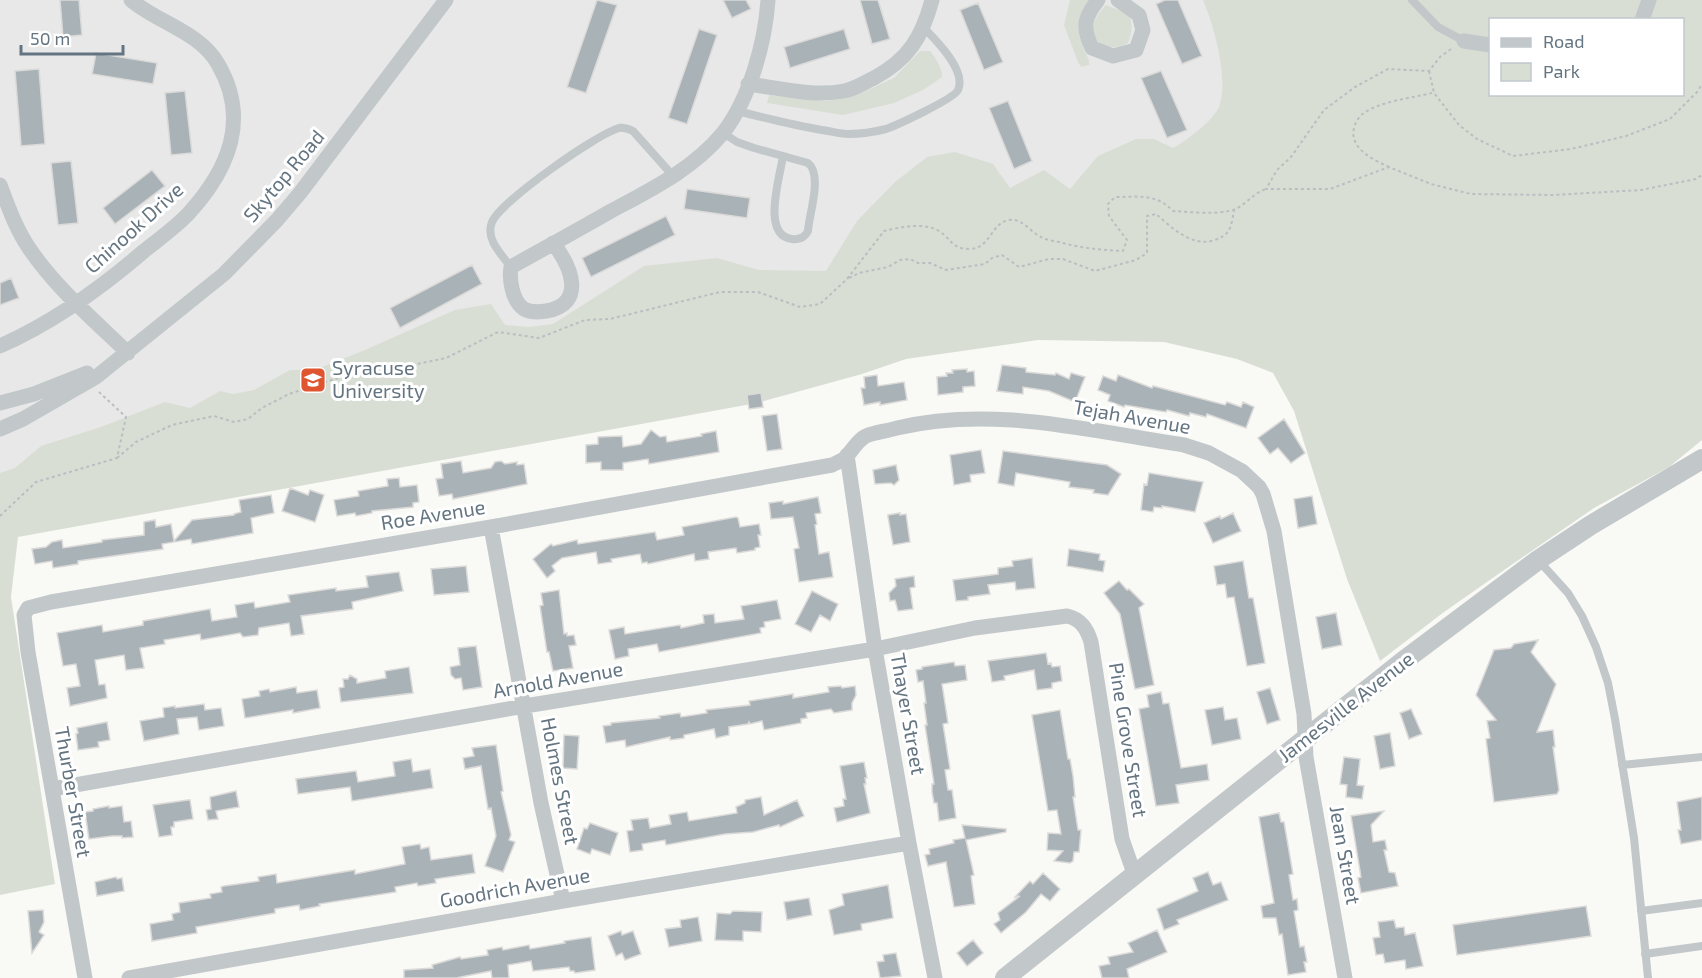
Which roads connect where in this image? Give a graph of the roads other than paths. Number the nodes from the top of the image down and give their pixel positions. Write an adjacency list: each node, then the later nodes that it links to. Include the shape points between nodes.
1 (131, 0): 21 (street, Chinook Drive, via 194,39 218,62 233,102 231,145 216,179 188,214)
2 (446, 0): 23 (street, Skytop Road, via 330,156 277,220 224,274)
3 (768, 0): 13 (street, via 760,51)
4 (932, 0): 10 (street)
5 (1098, 0): 6 (street, via 1084,24 1086,35 1092,48 1113,56 1136,50 1143,30 1140,15)
6 (1118, 0)
7 (1412, 0): 11 (lane, via 1438,27)
8 (1649, 0): 9 (street)
9 (1643, 18)
10 (924, 28): 13 (street, via 910,50 889,70 846,91 815,92); 14 (lane, via 953,63 959,89 941,103 889,128 848,134)
11 (1464, 41): 12 (street)
12 (1489, 45)
13 (748, 84): 14 (street)
14 (737, 111): 15 (street)
15 (723, 133): 16 (lane, via 737,142); 17 (street)
16 (783, 156): 16 (lane, via 808,163 816,178 808,231 800,239 781,236 775,224)
17 (674, 177): 19 (street); 20 (lane, via 633,131 620,128 594,140 526,188 492,222 491,237)
18 (0, 185): 21 (street, via 28,246)
19 (553, 243): 20 (street); 20 (street, via 564,257 572,279 570,297 558,309 525,310 511,286)
20 (511, 267)
21 (78, 304): 22 (street, Chinook Drive); 23 (street)
22 (0, 346)
23 (128, 353): 24 (street, Skytop Road, via 93,371); 25 (street, Skytop Road, via 88,382)
24 (0, 403)
25 (20, 420): 26 (street); 27 (street, Skytop Road)
26 (0, 425)
27 (0, 429)
28 (847, 455): 30 (street, Roe Avenue, via 832,465); 34 (street, Thayer Street); 36 (street, Tejah Avenue, via 866,436 909,425 981,418 1020,420 1184,445 1242,471 1263,494 1274,531 1304,714)
29 (1702, 459): 31 (street, Jamesville Avenue)
30 (491, 527): 32 (street, Roe Avenue, via 51,602); 35 (street, Holmes Street)
31 (1539, 560): 36 (street, Jamesville Avenue); 38 (lane, via 1568,593 1596,647 1610,692)
32 (25, 612): 39 (street, Thurber Street, via 27,652)
33 (1072, 617): 34 (street, Arnold Avenue, via 975,628); 41 (street, Pine Grove Street, via 1079,621 1091,642 1122,839)
34 (875, 649): 35 (street, Arnold Avenue); 40 (street, Thayer Street)
35 (525, 706): 39 (street, Arnold Avenue); 42 (street, Holmes Street)
36 (1304, 740): 41 (street, Jamesville Avenue); 51 (street, Jean Street)
37 (1702, 757): 38 (lane)
38 (1622, 765): 44 (lane)
39 (52, 789): 47 (street, Thurber Street)
40 (909, 843): 42 (street, Goodrich Avenue); 49 (street, Thayer Street)
41 (1135, 876): 50 (street, Jamesville Avenue)
42 (563, 901): 48 (street, Goodrich Avenue)
43 (1702, 903): 44 (lane)
44 (1641, 912): 46 (lane)
45 (1702, 946): 46 (lane)
46 (1645, 954): 52 (lane)
47 (85, 978)
48 (129, 978)
49 (935, 978)
50 (1005, 978)
51 (1346, 978)
52 (1647, 978)

